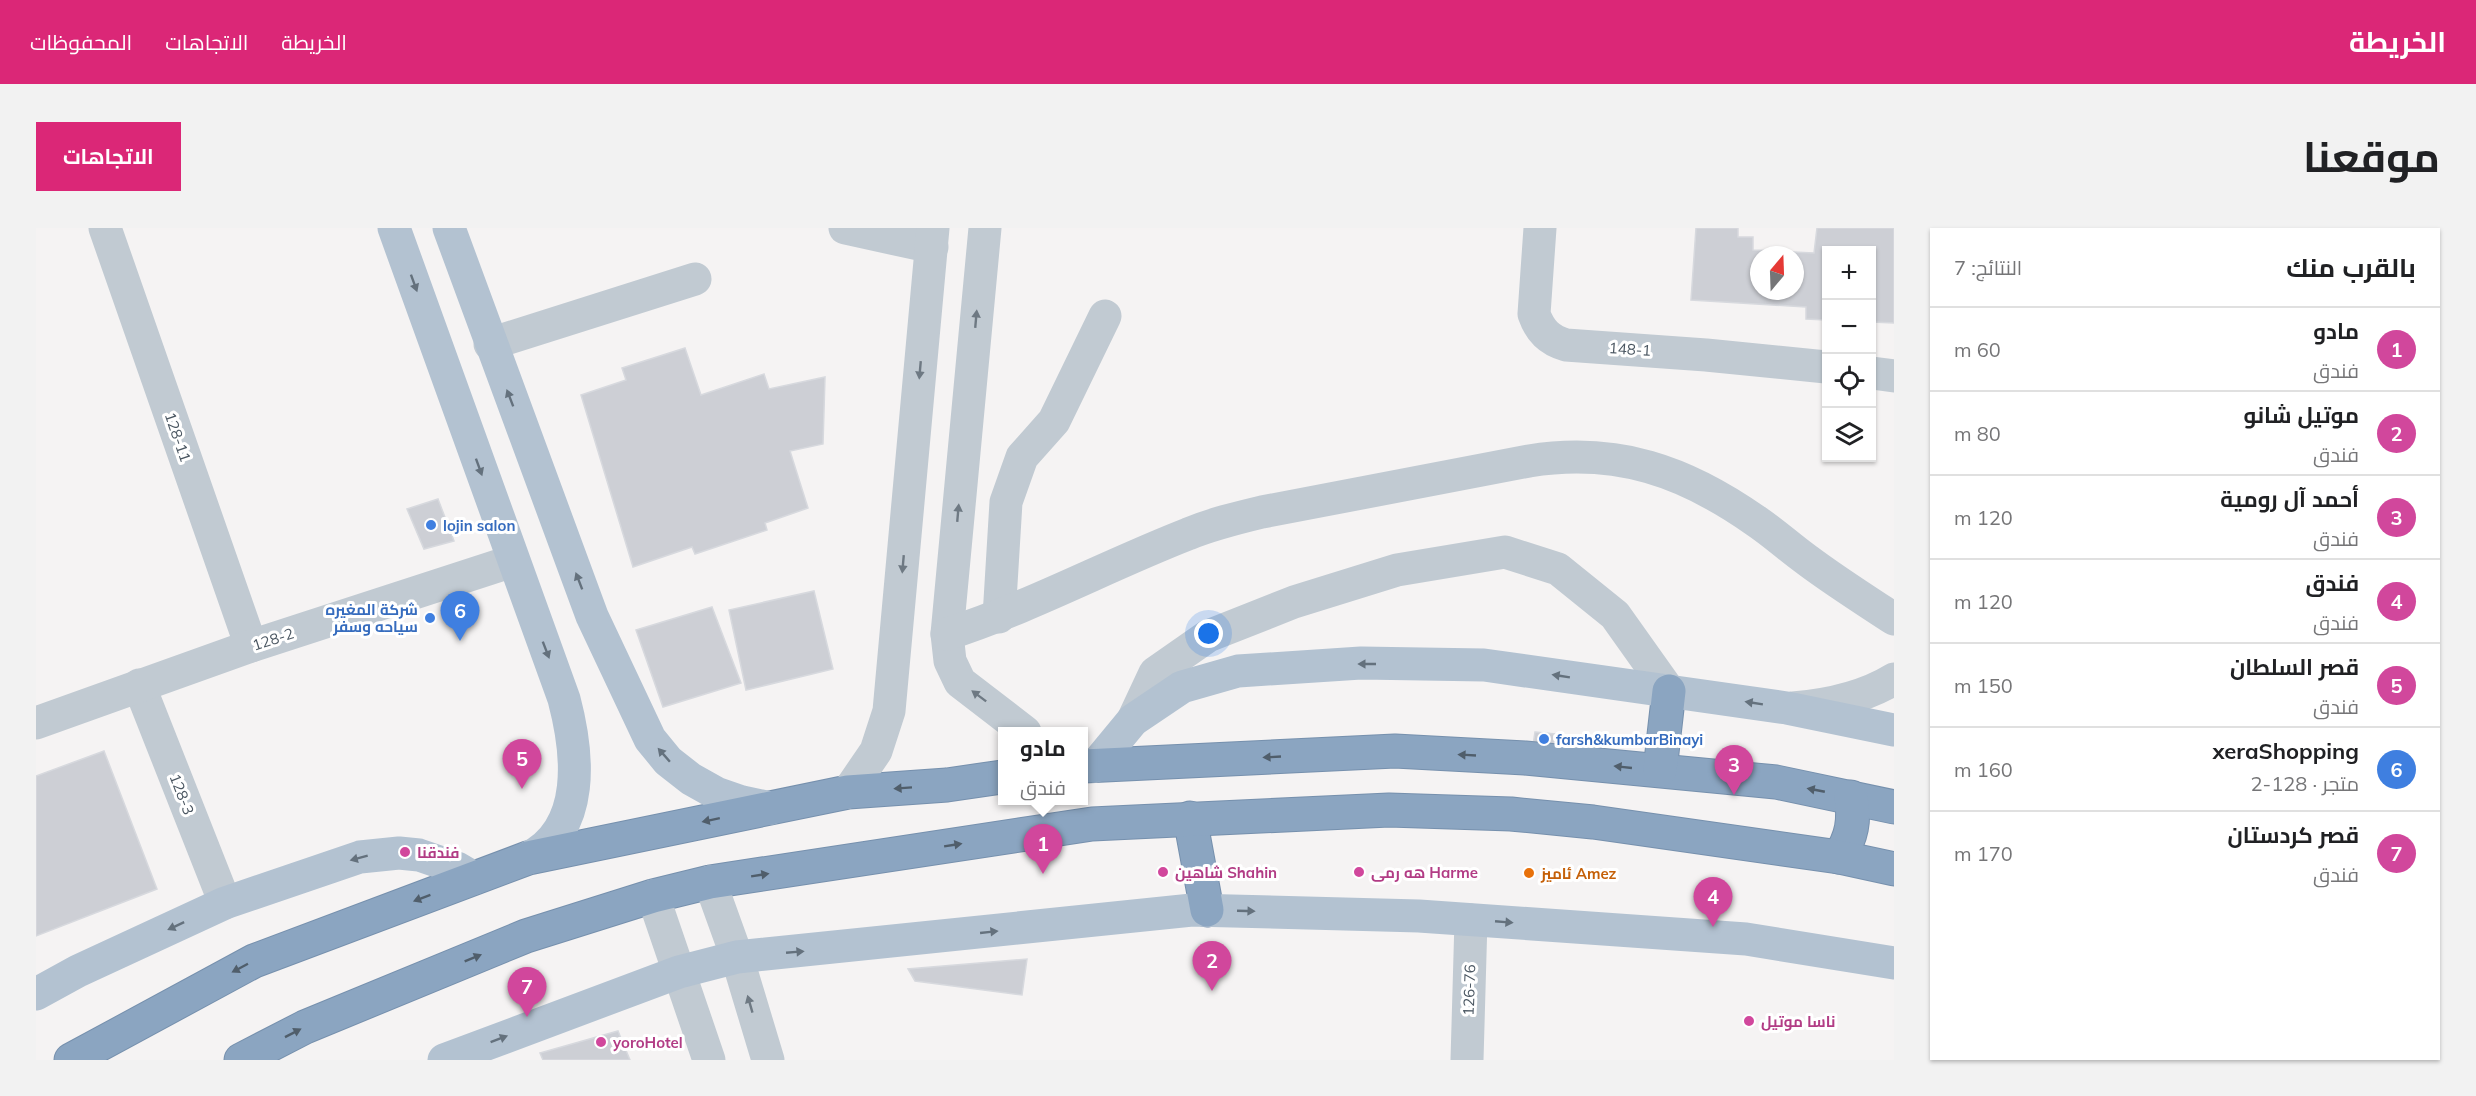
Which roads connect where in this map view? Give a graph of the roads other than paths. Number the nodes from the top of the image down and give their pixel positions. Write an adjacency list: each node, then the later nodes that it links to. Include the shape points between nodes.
1 (105, 228): 18 (street, 128-11)
2 (394, 228): 14 (main road, one-way to 14)
3 (449, 228): 10 (main road)
4 (845, 228): 7 (street)
5 (985, 228): 17 (street, one-way to 5)
6 (1540, 228): 11 (street, 148-1, via 1534,314 1545,335 1555,342)
7 (933, 238): 30 (street, one-way to 30, via 889,711 876,752)
8 (695, 279): 10 (street)
9 (1105, 316): 15 (street, via 1054,421 1022,457 1006,502)
10 (490, 344): 33 (main road, one-way to 10, via 716,793 690,779 650,739 592,616)
11 (1822, 367)
12 (1876, 374): 13 (street)
13 (1894, 376)
14 (513, 561): 18 (street, 128-2); 36 (main road, one-way to 36, via 564,699 574,761 573,794 565,820 553,840)
15 (999, 617): 16 (street, via 1188,533 1224,522 1529,461 1574,457 1656,468 1710,491); 17 (street)
16 (1894, 619)
17 (947, 634): 25 (street, one-way to 17, via 960,682 950,661)
18 (251, 646): 20 (street, 128-2)
19 (1894, 679): 22 (street, via 1833,703)
20 (139, 685): 24 (street, 128-2); 41 (street, 128-3)
21 (1669, 691): 22 (main road, one-way to 21); 23 (main road, one-way to 23, via 1484,665 1361,663 1238,670 1182,687); 23 (street, via 1615,615 1558,569 1504,552 1397,570 1294,602 1208,636 1155,673); 28 (highway)
22 (1787, 708): 26 (main road)
23 (1133, 720): 27 (main road)
24 (36, 723)
25 (1018, 727)
26 (1894, 730)
27 (1089, 766): 28 (highway, one-way to 27, via 1395,751)
28 (1660, 770): 31 (highway, one-way to 28, via 1776,782)
29 (998, 778): 30 (highway, one-way to 30)
30 (848, 792): 33 (highway)
31 (1851, 797): 32 (highway); 35 (highway, via 1852,828)
32 (1894, 807)
33 (771, 808): 36 (highway, one-way to 36)
34 (1190, 818): 35 (highway, via 1389,810 1511,814); 39 (highway, one-way to 34, via 1092,824); 42 (highway)
35 (1839, 857): 37 (highway)
36 (528, 858): 38 (highway)
37 (1894, 870)
38 (474, 878): 41 (main road, one-way to 41, via 419,855 379,854); 48 (highway, one-way to 48, via 254,961)
39 (710, 882): 40 (highway); 44 (street)
40 (653, 896): 46 (street); 49 (highway, one-way to 40, via 305,1027 526,936)
41 (225, 903): 47 (main road, one-way to 47)
42 (1207, 910): 43 (main road, one-way to 43); 44 (main road, one-way to 42)
43 (1471, 920): 45 (main road, one-way to 45, via 1746,939); 53 (street, 126-76)
44 (737, 957): 46 (main road); 52 (street, one-way to 44)
45 (1894, 963)
46 (679, 972): 50 (main road, one-way to 46); 51 (street)
47 (36, 994)
48 (71, 1060)
49 (241, 1060)
50 (444, 1060)
51 (710, 1060)
52 (768, 1060)
53 (1467, 1060)

